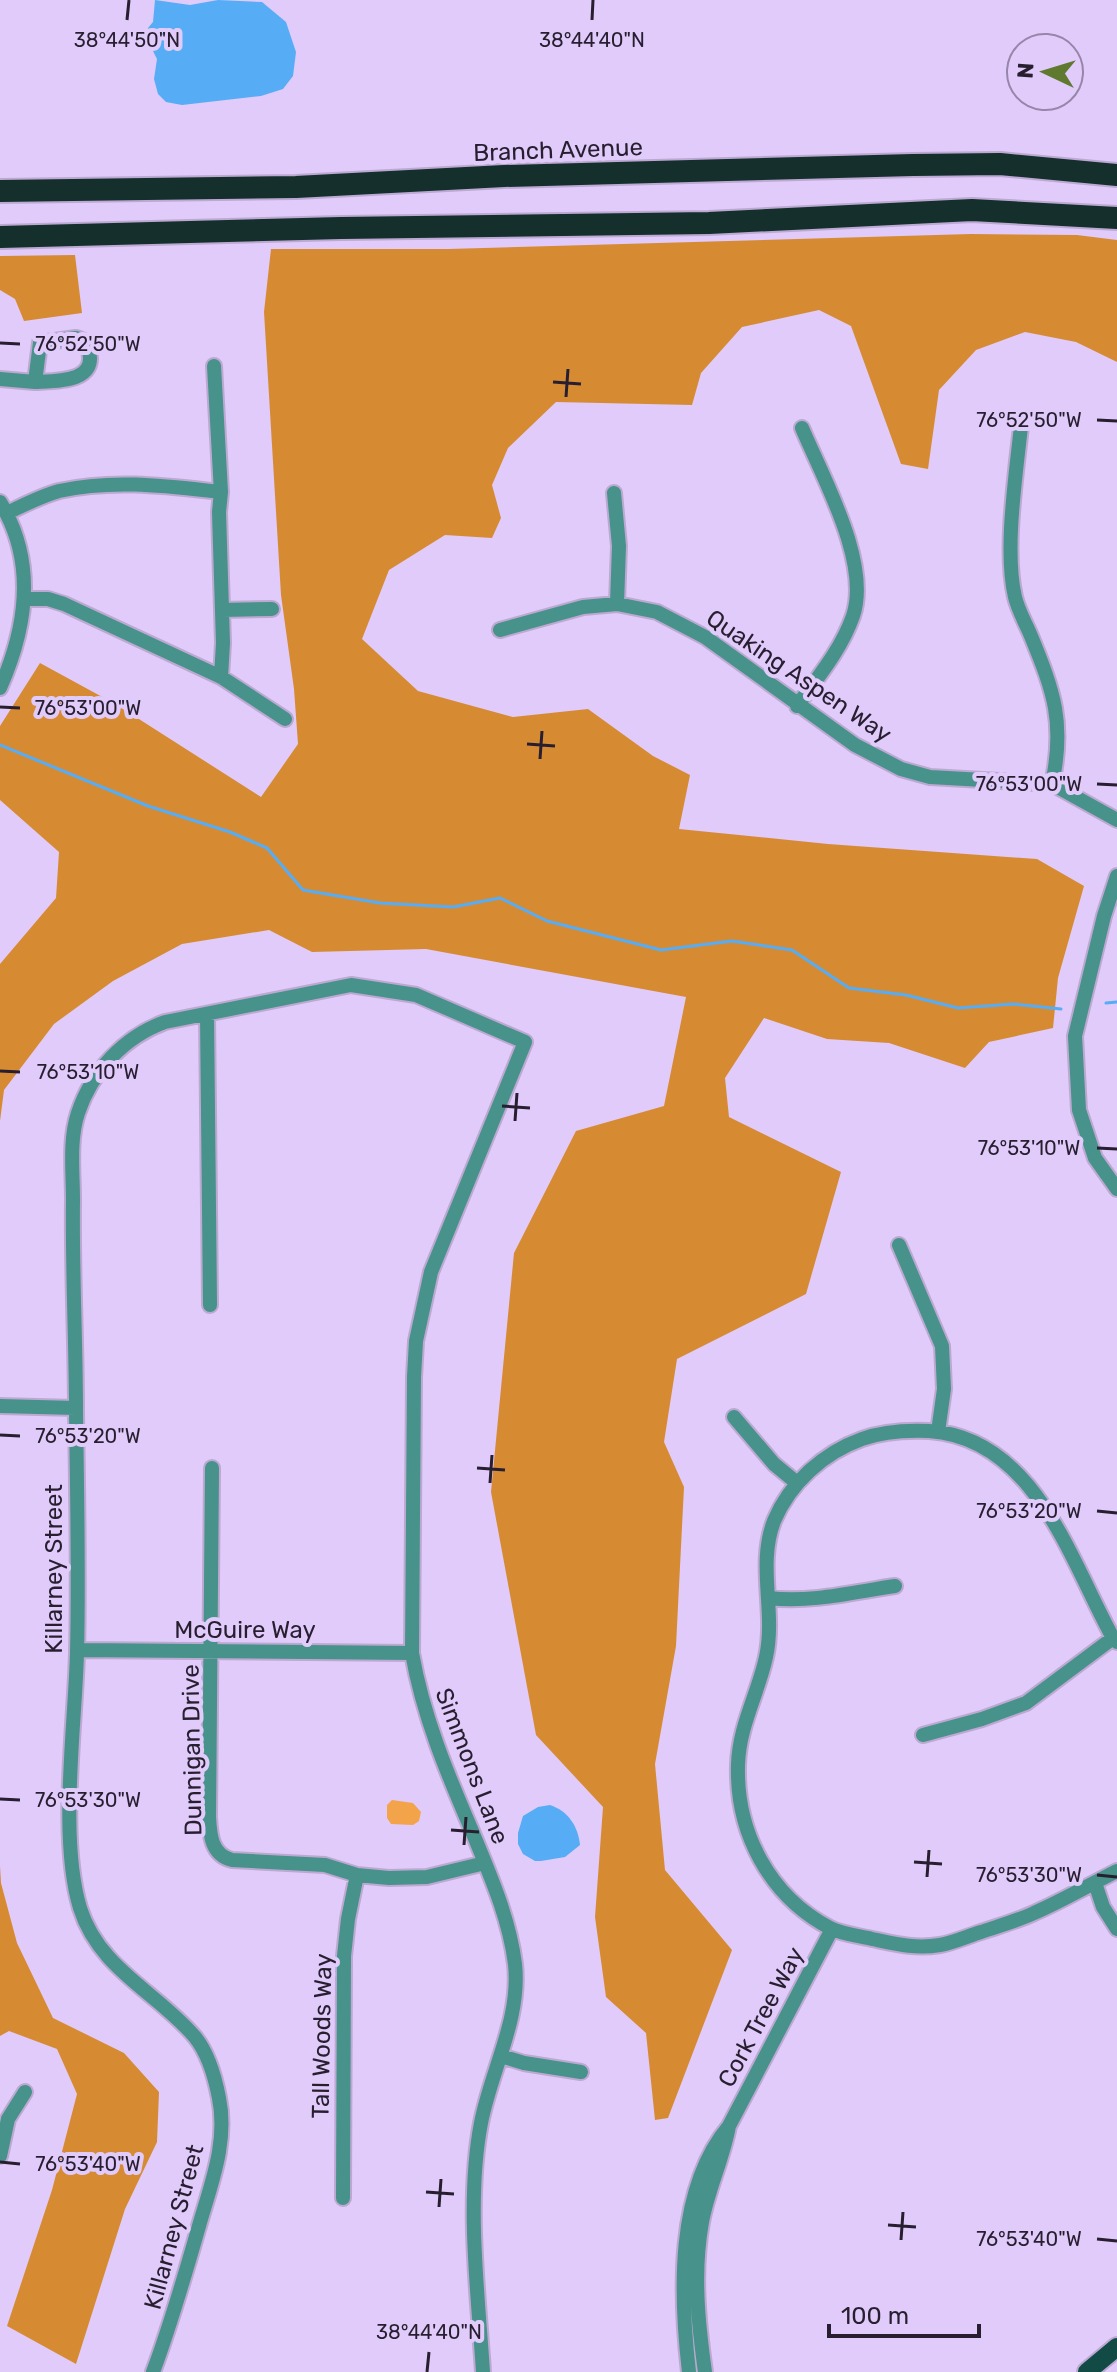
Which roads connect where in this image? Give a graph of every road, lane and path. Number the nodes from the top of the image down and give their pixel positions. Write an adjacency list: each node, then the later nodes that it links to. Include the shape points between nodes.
1 (1117, 175): 2 (highway, Branch Avenue, via 1000,164 913,165 296,187)
2 (0, 191)
3 (1117, 218): 4 (highway, via 972,210 695,223)
4 (0, 237)
5 (214, 366): 10 (street)
6 (0, 379): 7 (street)
7 (35, 382)
8 (1021, 426): 22 (street, via 1011,543 1015,596 1059,717)
9 (802, 428): 20 (street, via 847,535 858,596 841,643)
10 (221, 492): 12 (street, via 161,484 104,485); 16 (street)
11 (614, 493): 14 (street)
12 (3, 507): 13 (street, via 21,555)
13 (25, 599): 18 (street, via 64,604); 19 (street, via 18,644)
14 (617, 604): 17 (street, Quaking Aspen Way, via 583,607); 20 (street, Quaking Aspen Way, via 657,612 705,637)
15 (272, 609): 16 (street)
16 (222, 610): 18 (street)
17 (500, 630)
18 (221, 677): 21 (street)
19 (0, 688)
20 (797, 706): 22 (street, Quaking Aspen Way, via 901,769 930,777)
21 (285, 719)
22 (1052, 784): 23 (street, Quaking Aspen Way)
23 (1117, 820)
24 (1117, 876): 27 (street, via 1075,1036 1079,1110 1095,1158)
25 (207, 1014): 26 (street, Killarney Street, via 351,985 416,995); 30 (street); 32 (street, Killarney Street, via 165,1022 133,1037 97,1075 77,1114)
26 (525, 1042): 42 (street, Simmons Lane, via 431,1272 416,1341)
27 (1111, 1169): 28 (street)
28 (1117, 1189)
29 (899, 1245): 34 (street, via 942,1346)
30 (210, 1305)
31 (0, 1406): 32 (street)
32 (76, 1408): 40 (street, Killarney Street)
33 (734, 1417): 36 (street)
34 (938, 1432): 36 (street, via 876,1434 849,1443); 39 (street, via 976,1441 1039,1497)
35 (212, 1468): 41 (street, Dunnigan Drive)
36 (797, 1483): 38 (street, via 767,1545)
37 (895, 1586): 38 (street, via 827,1597)
38 (769, 1598): 48 (street, via 766,1657 742,1731 739,1798 745,1829 771,1877 794,1904)
39 (1115, 1640): 43 (street, via 1026,1703)
40 (77, 1650): 41 (street, McGuire Way); 57 (street, Killarney Street, via 71,1852 82,1913 114,1963 193,2036 220,2099 222,2134 214,2179)
41 (212, 1652): 42 (street, McGuire Way); 46 (street, Dunnigan Drive, via 209,1817 217,1850 232,1860 325,1865)
42 (412, 1653): 44 (street, Simmons Lane, via 431,1733)
43 (923, 1735)
44 (485, 1863): 46 (street, Dunnigan Drive, via 427,1877); 50 (street, Simmons Lane, via 508,1922 515,1967 513,2012)
45 (1117, 1871): 47 (street)
46 (357, 1875): 55 (street, Tall Woods Way, via 344,1956)
47 (1095, 1883): 48 (street, via 1033,1914 943,1945 912,1948); 49 (street)
48 (832, 1929): 53 (street, Cork Tree Way)
49 (1117, 1929)
50 (501, 2056): 51 (street); 58 (street, Simmons Lane, via 482,2122 473,2181)
51 (581, 2072)
52 (25, 2092): 54 (street, via 8,2119)
53 (729, 2126): 59 (street, Cork Tree Way, via 715,2143 690,2220 682,2301); 60 (street, Cork Tree Way, via 702,2222 697,2262)
54 (0, 2156)
55 (343, 2198)
56 (1117, 2347): 61 (main road)
57 (153, 2372)
58 (483, 2372)
59 (689, 2372)
60 (705, 2372)
61 (1087, 2372)

